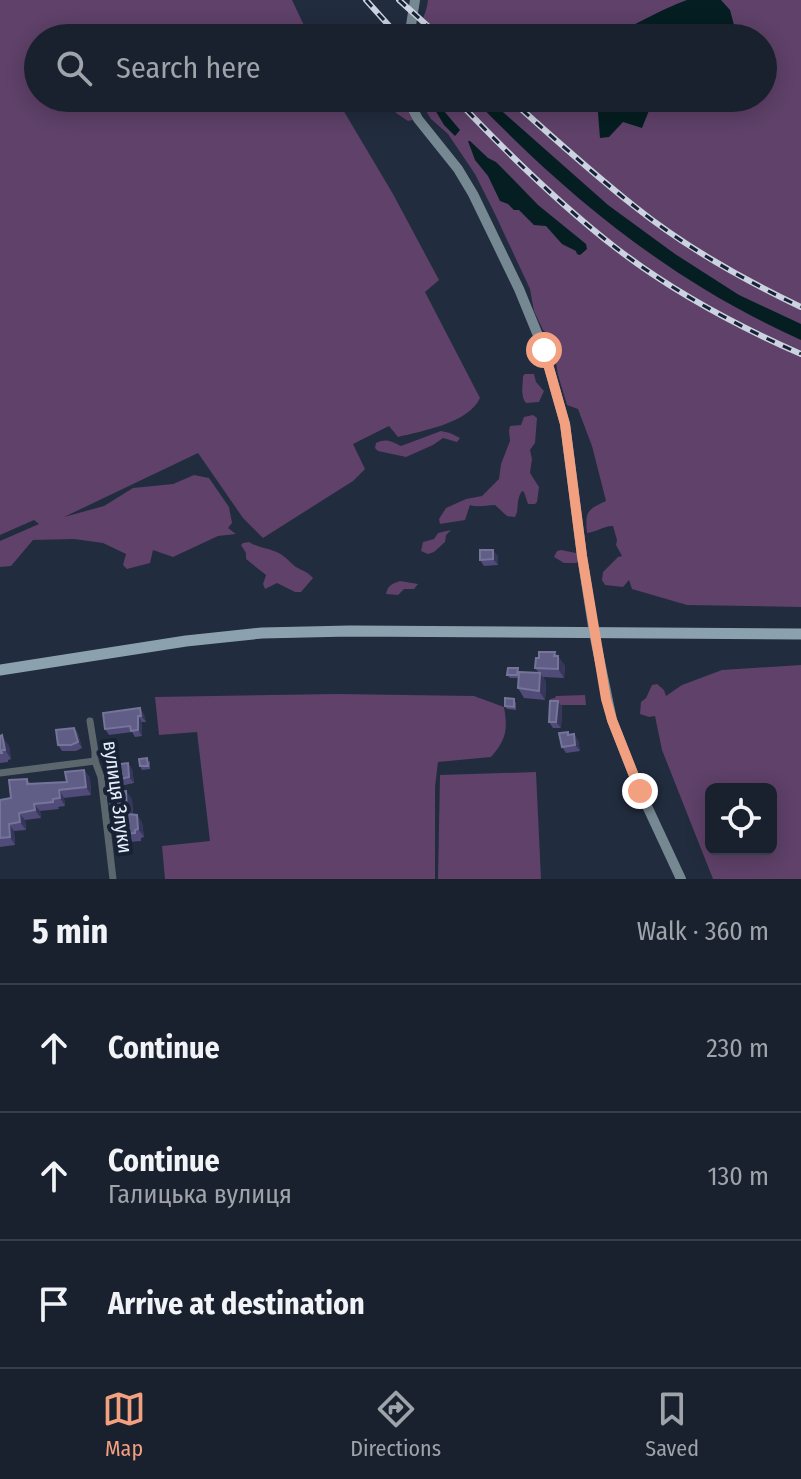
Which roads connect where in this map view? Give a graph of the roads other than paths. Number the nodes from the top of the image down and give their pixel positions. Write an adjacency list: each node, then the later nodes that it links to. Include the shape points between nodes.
1 (415, 0): 2 (street)
2 (411, 24)
3 (414, 112): 4 (street, via 473,194 544,350 565,424)
4 (594, 633): 5 (main road); 6 (main road, via 262,633); 11 (street, via 612,720)
5 (801, 634)
6 (0, 670)
7 (90, 721): 8 (street, вулиця Злуки)
8 (95, 761): 9 (street); 10 (street, вулиця Злуки)
9 (0, 773)
10 (113, 879)
11 (681, 879)

